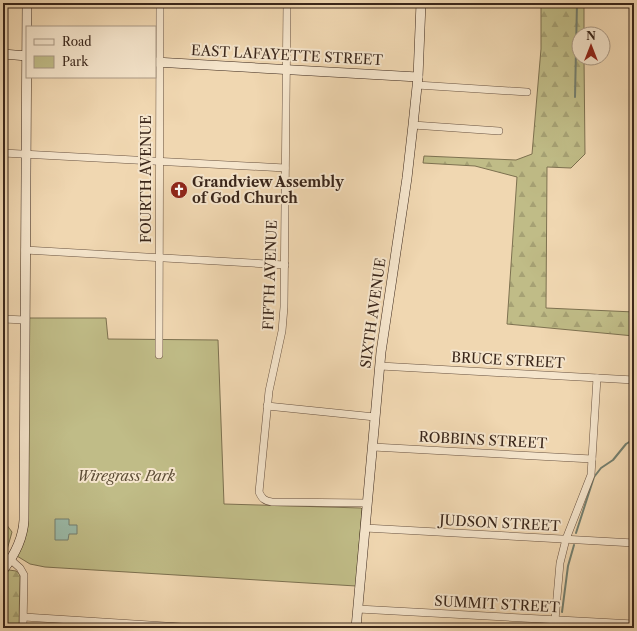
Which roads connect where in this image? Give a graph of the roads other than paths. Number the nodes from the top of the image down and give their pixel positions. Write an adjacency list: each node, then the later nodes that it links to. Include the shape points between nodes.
1 (27, 3): 5 (street)
2 (160, 3): 8 (street, FOURTH AVENUE)
3 (287, 3): 9 (street, FIFTH AVENUE)
4 (421, 3): 11 (street, SIXTH AVENUE)
5 (27, 26)
6 (3, 54): 7 (street)
7 (26, 56)
8 (158, 62): 9 (street, EAST LAFAYETTE STREET); 17 (street, FOURTH AVENUE)
9 (286, 69): 11 (street, EAST LAFAYETTE STREET); 18 (street, FIFTH AVENUE)
10 (27, 78): 16 (street)
11 (417, 81): 12 (street); 13 (street, SIXTH AVENUE)
12 (527, 92)
13 (413, 124): 14 (street); 25 (street, SIXTH AVENUE)
14 (499, 131)
15 (3, 153): 16 (street)
16 (26, 154): 17 (street); 19 (street)
17 (160, 161): 18 (street); 20 (street, FOURTH AVENUE)
18 (285, 168): 21 (street, FIFTH AVENUE)
19 (26, 250): 20 (street); 23 (street)
20 (159, 257): 21 (street); 24 (street, FOURTH AVENUE)
21 (285, 265): 28 (street, FIFTH AVENUE, via 282,331)
22 (3, 319): 23 (street)
23 (26, 320): 36 (street, via 24,524)
24 (159, 355)
25 (380, 366): 26 (street, BRUCE STREET); 29 (street, SIXTH AVENUE)
26 (597, 378): 27 (street, BRUCE STREET); 31 (street)
27 (634, 380)
28 (267, 406): 29 (street); 32 (street, FIFTH AVENUE, via 260,492 265,501)
29 (375, 417): 30 (street, SIXTH AVENUE)
30 (373, 447): 31 (street, ROBBINS STREET); 32 (street, SIXTH AVENUE)
31 (592, 459): 34 (street, via 591,475)
32 (367, 503): 33 (street, SIXTH AVENUE)
33 (366, 528): 34 (street, JUDSON STREET); 38 (street, SIXTH AVENUE)
34 (566, 539): 35 (street, JUDSON STREET); 40 (street, via 558,577)
35 (634, 543)
36 (11, 560): 37 (street); 39 (street, via 24,575)
37 (3, 570)
38 (358, 609): 40 (street, SUMMIT STREET); 44 (street, SIXTH AVENUE)
39 (24, 617): 42 (street); 43 (street)
40 (555, 620): 41 (street, SUMMIT STREET)
41 (634, 624)
42 (24, 628)
43 (198, 628)
44 (356, 628)

